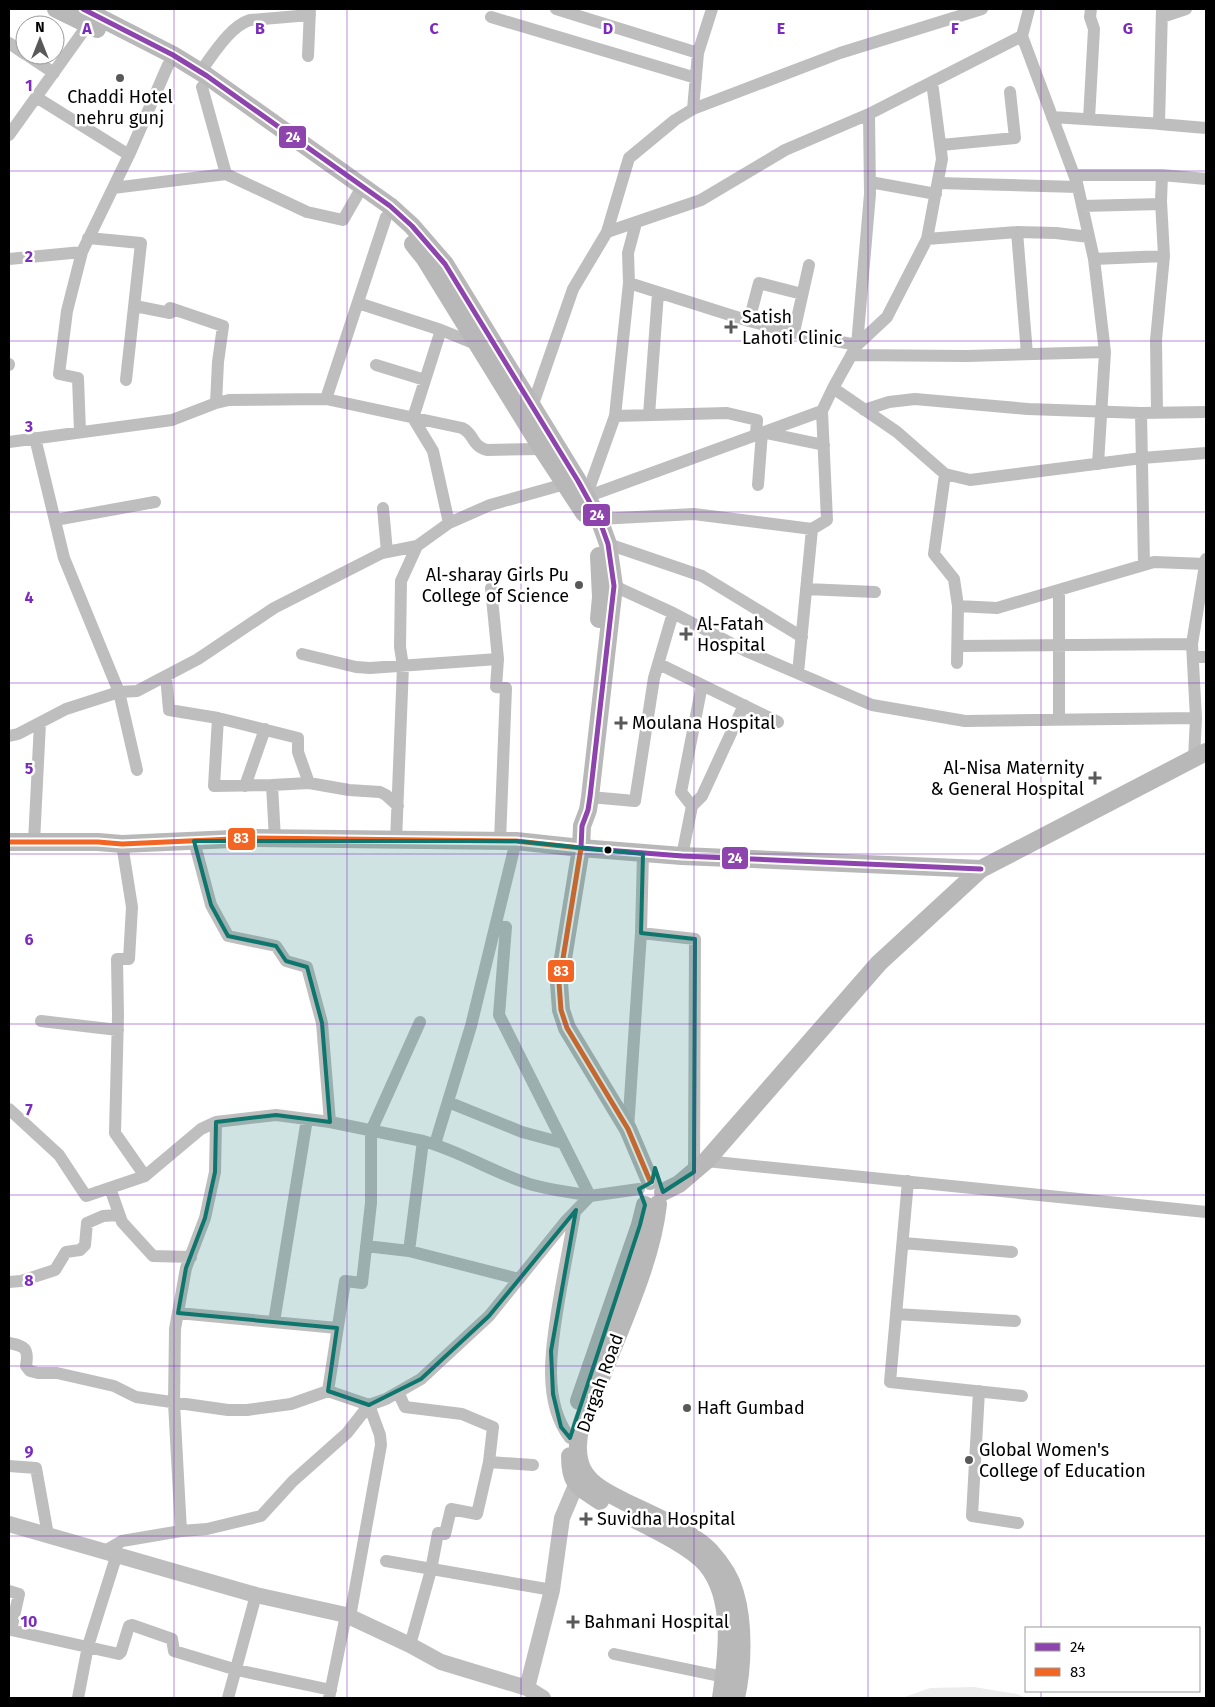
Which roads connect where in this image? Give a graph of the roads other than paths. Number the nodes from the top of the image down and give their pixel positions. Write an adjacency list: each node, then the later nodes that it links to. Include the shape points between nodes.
1 (56, 9): 11 (main road)
2 (556, 9): 9 (street)
3 (712, 9): 14 (street)
4 (982, 9): 24 (street, via 840,53)
5 (1029, 9): 13 (street)
6 (1091, 9): 27 (street, via 1094,29)
7 (1186, 9): 10 (street)
8 (310, 12): 15 (street); 20 (street, via 244,22 232,32)
9 (588, 13): 14 (street)
10 (1162, 13): 28 (street, via 1159,124)
11 (89, 16): 17 (main road); 18 (street); 20 (main road, via 173,55)
12 (491, 17): 19 (street)
13 (1022, 36): 21 (street); 26 (street)
14 (698, 53): 19 (street)
15 (308, 56)
16 (42, 65): 18 (street)
17 (168, 65): 20 (main road); 32 (street)
18 (54, 73): 23 (street)
19 (696, 78): 24 (street)
20 (201, 79): 33 (street); 40 (main road)
21 (932, 82): 25 (street); 31 (street)
22 (1010, 92): 31 (street, via 1015,138)
23 (36, 97): 30 (street); 32 (street)
24 (693, 109): 45 (street, via 674,120 629,158)
25 (869, 114): 37 (street); 44 (street, via 785,150 701,200)
26 (1052, 117): 27 (street); 36 (street)
27 (1089, 119): 28 (street)
28 (1163, 124): 29 (street)
29 (1206, 128)
30 (9, 135)
31 (940, 145): 39 (street, via 942,159)
32 (129, 155): 38 (street)
33 (226, 174): 38 (street); 40 (street, via 307,212 343,220)
34 (1162, 175): 35 (street); 36 (street); 41 (street)
35 (1206, 179)
36 (1076, 181): 39 (street); 42 (street)
37 (870, 182): 39 (street); 64 (street)
38 (113, 188): 48 (street)
39 (937, 188): 49 (street)
40 (360, 191): 43 (main road); 73 (main road, via 390,206 445,264)
41 (1161, 204): 42 (street); 51 (street)
42 (1082, 206): 47 (street)
43 (386, 217): 58 (street); 63 (main road, via 426,259)
44 (636, 223): 45 (street); 55 (street, via 628,253)
45 (607, 232): 73 (street, via 573,289)
46 (1017, 232): 47 (street); 49 (street); 66 (street)
47 (1089, 237): 53 (street)
48 (88, 238): 50 (street); 59 (street, via 141,244)
49 (927, 239): 64 (street, via 886,318)
50 (82, 252): 52 (street); 83 (street, via 67,311 59,374 78,378)
51 (1164, 256): 53 (street); 77 (street, via 1156,340)
52 (9, 259)
53 (1094, 259): 65 (street)
54 (808, 265): 57 (street)
55 (629, 283): 56 (street); 81 (street)
56 (658, 293): 60 (street); 80 (street)
57 (802, 294): 60 (street, via 760,282); 62 (street)
58 (358, 303): 61 (street); 71 (street)
59 (135, 306): 68 (street); 72 (street, via 170,313 170,308 223,326)
60 (749, 321): 62 (street)
61 (440, 330): 63 (street); 69 (street)
62 (794, 332): 64 (street)
63 (478, 345): 88 (main road)
64 (854, 350): 66 (street, via 967,356); 70 (street)
65 (1105, 352): 66 (street); 76 (street)
66 (1027, 354)
67 (376, 365): 69 (street)
68 (126, 380)
69 (425, 380): 82 (street)
70 (833, 388): 74 (street); 75 (street)
71 (326, 400): 72 (street, via 230,400); 82 (street)
72 (216, 403): 83 (street, via 172,420)
73 (532, 407): 94 (main road)
74 (864, 410): 76 (street, via 915,398); 92 (street, via 897,432)
75 (822, 411): 84 (street); 87 (street)
76 (1101, 412): 79 (street); 91 (street)
77 (1157, 412): 78 (street); 79 (street)
78 (1206, 412)
79 (1141, 413): 90 (street)
80 (650, 415): 81 (street); 84 (street, via 727,413 757,420)
81 (615, 416): 94 (street)
82 (413, 418): 88 (street, via 467,430 475,444 487,450); 99 (street, via 434,451)
83 (80, 432): 85 (street)
84 (759, 433): 87 (street); 93 (street); 94 (street)
85 (35, 438): 86 (street); 98 (street)
86 (9, 442)
87 (824, 445): 100 (street, via 827,520)
88 (542, 449): 94 (main road)
89 (1206, 453): 90 (street)
90 (1142, 458): 91 (street); 106 (street)
91 (1098, 464): 92 (street, via 970,480)
92 (945, 474): 112 (street, via 934,554 954,579)
93 (758, 486)
94 (576, 487): 97 (main road); 99 (street, via 490,504); 145 (main road, via 598,546 601,567 601,597 577,809)
95 (155, 502): 98 (street)
96 (383, 508): 103 (street)
97 (599, 519): 100 (street, via 694,514); 101 (main road)
98 (55, 520): 128 (street, via 64,558)
99 (449, 523): 102 (street)
100 (812, 529): 109 (street)
101 (608, 544): 107 (main road); 114 (street, via 702,576)
102 (418, 546): 103 (street); 124 (street, via 401,581)
103 (387, 552): 126 (street, via 274,608 198,659)
104 (1206, 559): 105 (street)
105 (1206, 564): 106 (street, via 1154,562); 116 (street)
106 (1144, 565): 110 (street)
107 (614, 586): 113 (street); 142 (main road)
108 (491, 588): 121 (street)
109 (806, 589): 111 (street); 114 (street)
110 (1059, 590): 112 (street, via 997,608); 115 (street)
111 (876, 592)
112 (958, 606): 117 (street)
113 (673, 614): 123 (street); 125 (street)
114 (802, 637): 125 (street)
115 (1059, 644): 116 (street); 117 (street); 132 (street)
116 (1192, 644): 119 (street)
117 (958, 646): 122 (street)
118 (302, 654): 124 (street, via 356,667)
119 (1193, 657): 120 (street); 131 (street)
120 (1206, 657)
121 (498, 659): 124 (street); 149 (street, via 496,688 506,688)
122 (957, 663)
123 (658, 664): 127 (street); 142 (street, via 636,801)
124 (402, 666): 143 (street)
125 (798, 673): 132 (street, via 872,705 965,721)
126 (166, 676): 128 (street, via 137,691); 130 (street, via 169,710)
127 (702, 684): 129 (street); 144 (street, via 681,792)
128 (119, 692): 134 (street, via 66,709); 138 (street)
129 (744, 706): 133 (street); 144 (street, via 702,796)
130 (218, 718): 135 (street); 141 (street, via 214,786)
131 (1196, 718): 132 (street); 137 (street)
132 (1059, 720)
133 (778, 722)
134 (40, 723): 136 (street); 151 (street)
135 (265, 730): 139 (street, via 298,738 298,752); 141 (street)
136 (9, 736)
137 (1200, 756): 156 (main road)
138 (137, 770)
139 (309, 783): 140 (street); 143 (street, via 380,792)
140 (272, 785): 141 (street); 146 (street)
141 (246, 786)
142 (590, 797): 145 (main road)
143 (398, 806): 148 (street)
144 (692, 806): 155 (street)
145 (582, 826): 153 (main road)
146 (275, 839): 147 (main road); 148 (main road)
147 (194, 841): 152 (main road); 166 (street, via 211,904 228,936 276,946 286,961 308,967 322,1024)
148 (396, 841): 149 (main road)
149 (508, 841): 153 (main road); 157 (street)
150 (9, 842): 151 (main road)
151 (34, 842): 152 (main road)
152 (122, 844): 161 (street, via 132,907 130,959 117,960)
153 (580, 848): 154 (main road); 167 (main road, via 559,983 561,1010 567,1028)
154 (643, 854): 155 (main road); 158 (street)
155 (682, 856): 156 (main road)
156 (981, 869): 171 (main road, via 879,963)
157 (496, 926): 162 (street, via 472,1026); 170 (street, via 506,927 499,1015)
158 (642, 933): 167 (street); 171 (street, via 695,938)
159 (41, 1020): 161 (street)
160 (420, 1022): 168 (street)
161 (118, 1030): 172 (street, via 115,1133)
162 (448, 1102): 169 (street); 170 (street, via 522,1132)
163 (9, 1109): 174 (street, via 59,1155 86,1196)
164 (307, 1119): 165 (street, via 276,1115); 166 (street); 190 (street)
165 (216, 1122): 172 (street, via 201,1130); 184 (street, via 214,1172 205,1218)
166 (330, 1122): 168 (street)
167 (628, 1129): 175 (main road)
168 (371, 1131): 169 (street); 181 (street)
169 (429, 1143): 176 (street, via 533,1185); 182 (street)
170 (564, 1143): 176 (street)
171 (700, 1166): 173 (street); 175 (main road, via 673,1188)
172 (145, 1176): 174 (street)
173 (908, 1181): 178 (street); 180 (street)
174 (110, 1188): 179 (street)
175 (651, 1194): 176 (street); 199 (main road, Dargah Road, via 577,1408); 226 (main road, Dargah Road, via 655,1225 644,1264 584,1418 580,1434 580,1463 590,1480 610,1494 682,1531 709,1550 722,1566 735,1591 738,1607 740,1671)
176 (590, 1196): 177 (street)
177 (575, 1212): 185 (street); 199 (street, via 551,1351 553,1394 561,1427)
178 (1206, 1212)
179 (120, 1215): 184 (street, via 122,1222 153,1256); 186 (street, via 103,1216 87,1223 85,1245 80,1250 66,1252 55,1270)
180 (902, 1242): 183 (street); 188 (street)
181 (366, 1246): 182 (street); 191 (street, via 362,1283 345,1281)
182 (409, 1251): 185 (street)
183 (1012, 1252)
184 (190, 1257): 187 (street)
185 (519, 1279): 195 (street, via 462,1342 421,1379)
186 (9, 1282)
187 (178, 1313): 190 (street); 197 (street)
188 (896, 1314): 189 (street); 194 (street, via 890,1382)
189 (1015, 1321)
190 (274, 1322): 191 (street)
191 (337, 1328): 193 (street)
192 (9, 1343): 197 (street, via 26,1349 26,1366 38,1374 57,1373 114,1386 136,1397)
193 (328, 1390): 197 (street, via 291,1404 238,1411); 198 (street)
194 (979, 1391): 196 (street); 204 (street, via 972,1516)
195 (398, 1392): 198 (street); 200 (street, via 405,1407 462,1414 493,1427)
196 (1022, 1396)
197 (174, 1403): 206 (street)
198 (369, 1406): 206 (street, via 347,1432 292,1481 261,1516 207,1529); 214 (street, via 381,1445)
199 (570, 1438): 203 (main road, Dargah Road, via 570,1470)
200 (489, 1462): 201 (street); 210 (street, via 477,1514 451,1509 445,1534 438,1533)
201 (533, 1465)
202 (9, 1466): 207 (street, via 36,1468)
203 (576, 1485): 211 (street, via 562,1518); 219 (main road, via 693,1552 706,1564 719,1584 727,1624)
204 (1018, 1523)
205 (9, 1524): 207 (street)
206 (181, 1531): 208 (street, via 122,1540)
207 (48, 1535): 208 (street)
208 (111, 1552): 213 (street); 216 (street)
209 (386, 1561): 210 (street)
210 (431, 1570): 211 (street); 215 (street)
211 (552, 1590): 220 (street)
212 (9, 1591): 216 (street, via 19,1594 10,1629)
213 (256, 1595): 214 (street); 218 (street)
214 (348, 1616): 215 (street); 221 (street)
215 (410, 1645): 220 (street, via 441,1662)
216 (88, 1646): 218 (street, via 120,1654 131,1624 172,1639 174,1651); 222 (street)
217 (614, 1654): 219 (street)
218 (237, 1670): 221 (street); 223 (street)
219 (724, 1677): 225 (main road)
220 (527, 1688): 224 (street)
221 (330, 1694)
222 (78, 1698)
223 (228, 1698)
224 (542, 1698)
225 (721, 1698)
226 (736, 1698)

